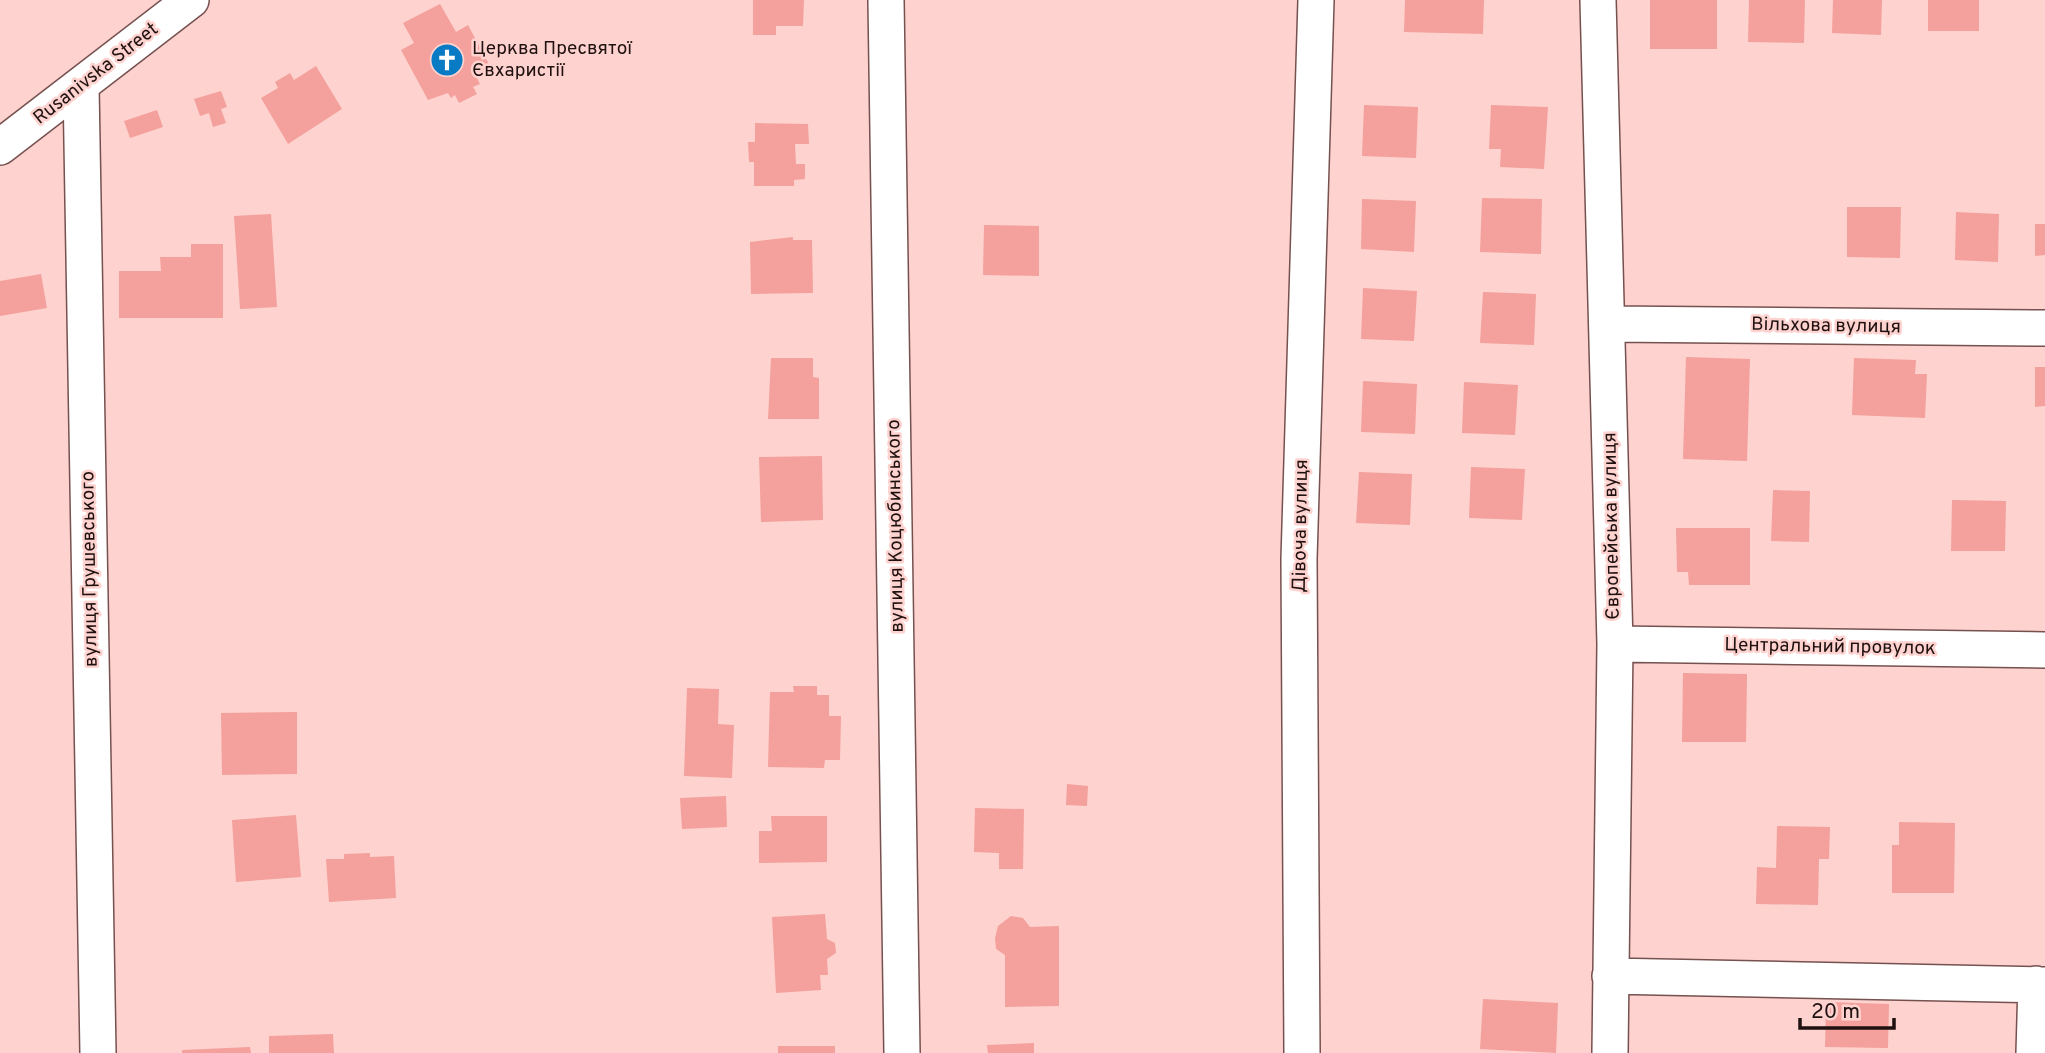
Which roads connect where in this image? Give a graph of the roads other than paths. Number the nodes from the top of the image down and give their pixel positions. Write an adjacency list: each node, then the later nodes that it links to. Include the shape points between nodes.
1 (191, 0): 5 (street, Rusanivska Street)
2 (886, 0): 14 (street, вулиця Коцюбинського)
3 (1316, 0): 15 (street, Дівоча вулиця, via 1299,559)
4 (1598, 0): 7 (street, Європейська вулиця)
5 (81, 86): 6 (street, Rusanivska Street); 13 (street, вулиця Грушевського)
6 (0, 147)
7 (1608, 324): 8 (street, Вільхова вулиця); 9 (street, Європейська вулиця)
8 (2045, 328)
9 (1615, 644): 10 (street, Центральний провулок); 11 (street, Європейська вулиця)
10 (2045, 650)
11 (1610, 976): 12 (street); 16 (street, Європейська вулиця)
12 (2040, 985): 17 (street)
13 (98, 1053)
14 (902, 1053)
15 (1302, 1053)
16 (1610, 1053)
17 (2034, 1053)

